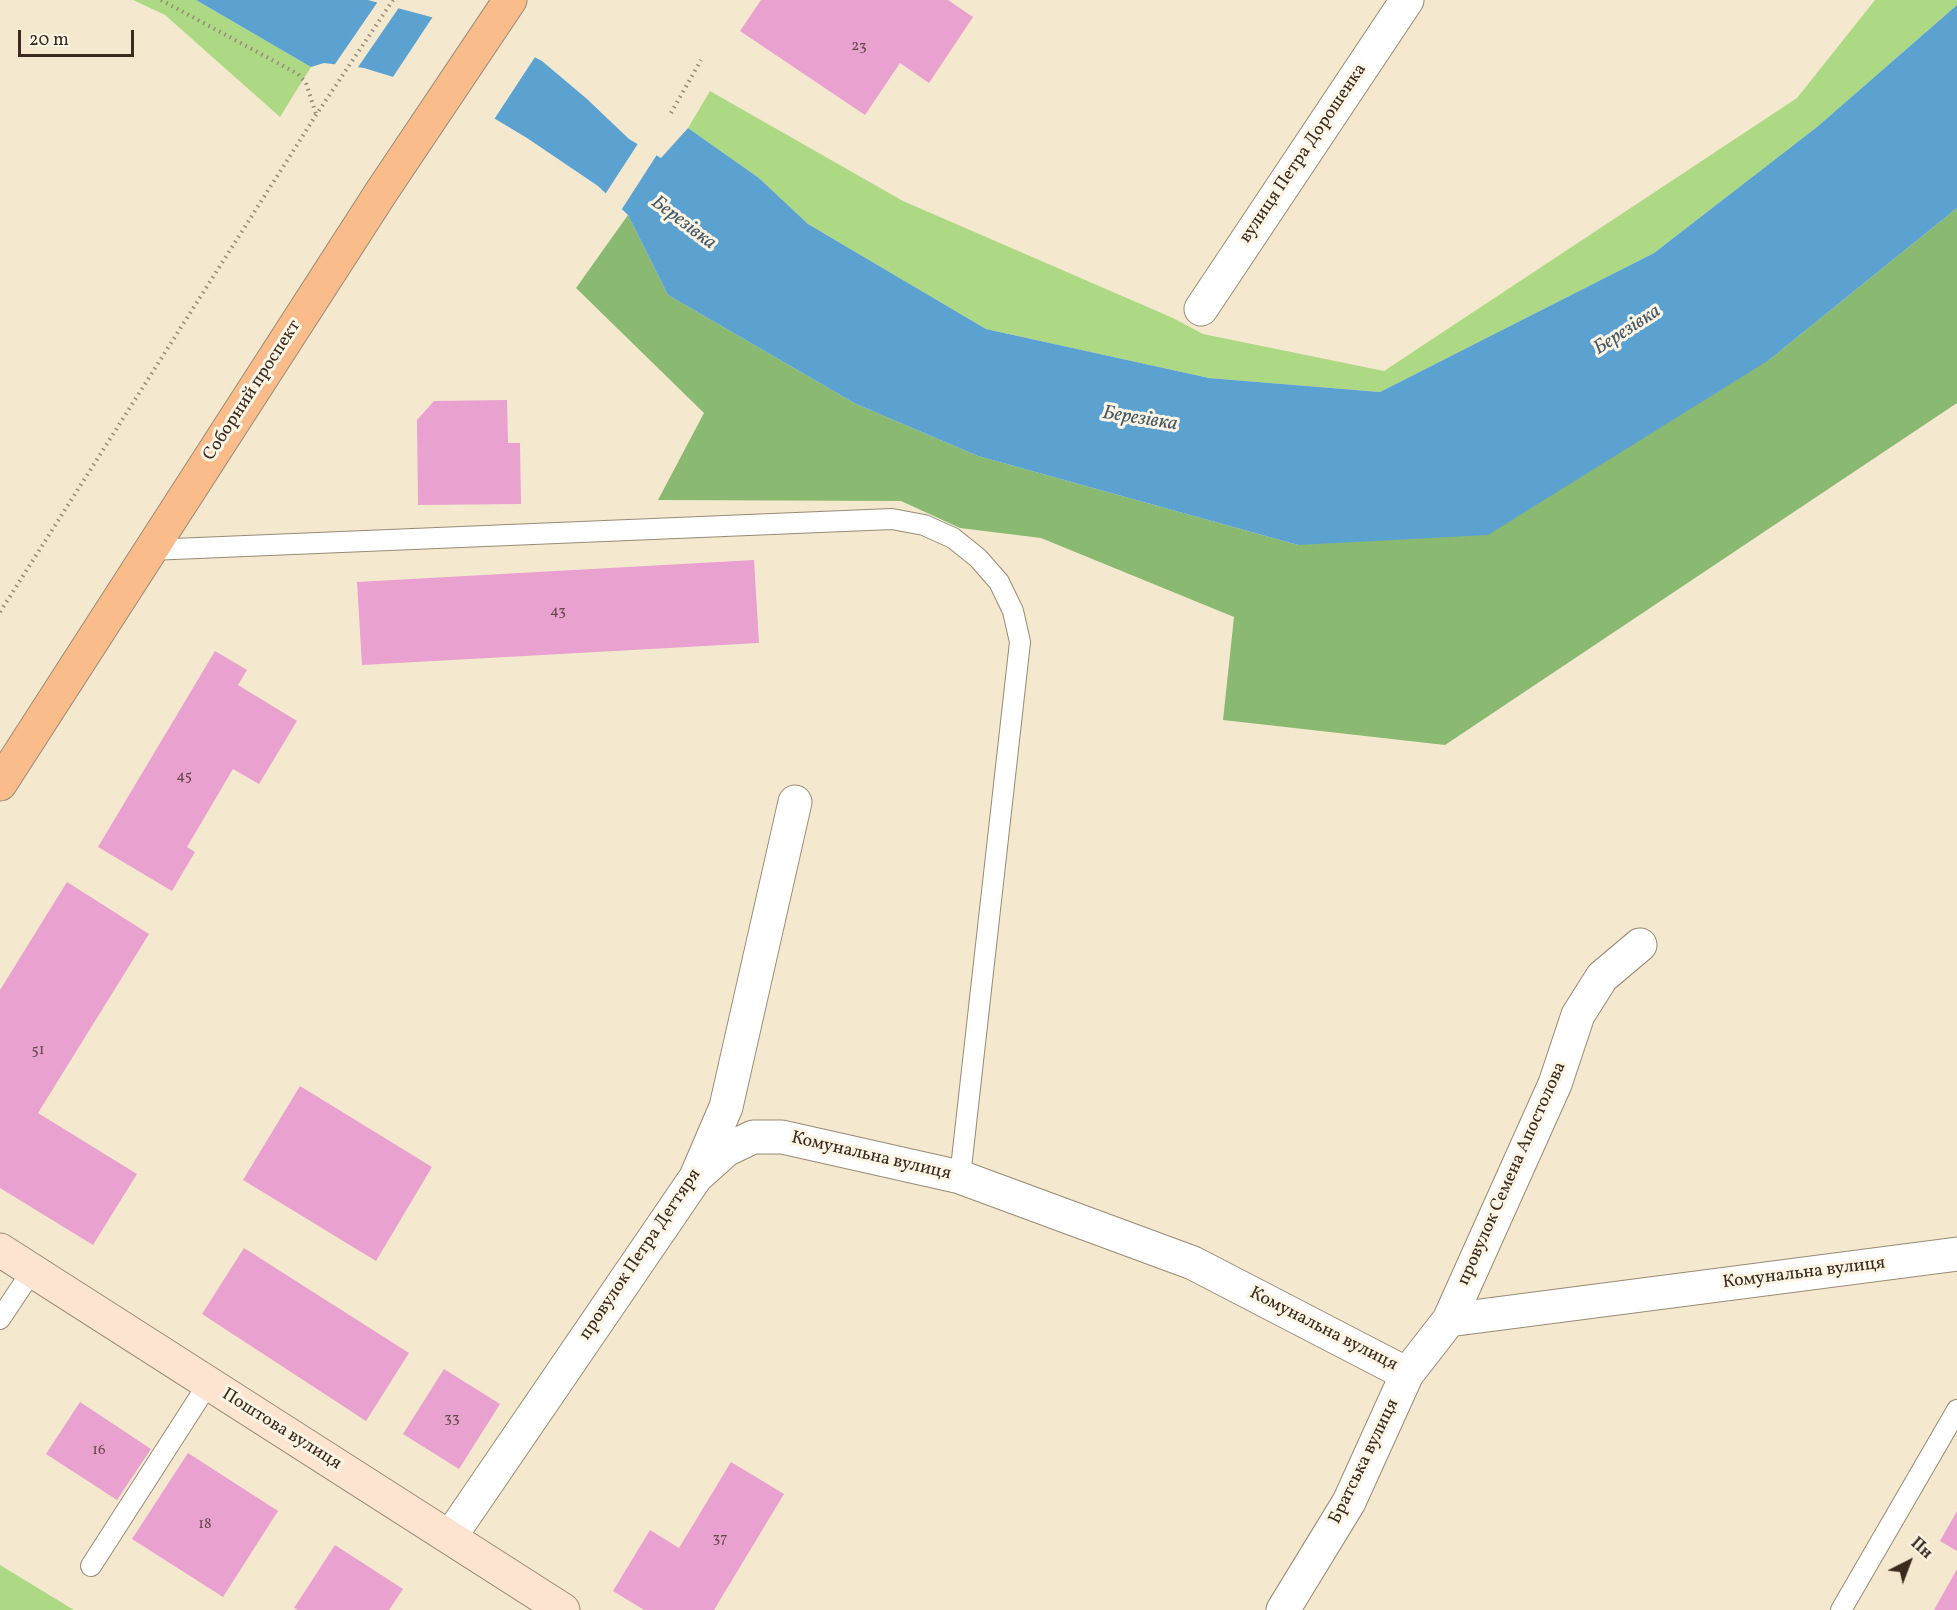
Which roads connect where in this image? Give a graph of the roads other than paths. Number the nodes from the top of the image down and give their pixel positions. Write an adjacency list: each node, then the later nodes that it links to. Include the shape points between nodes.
1 (510, 0): 4 (highway, Соборний проспект, via 382,190)
2 (1407, 0): 3 (street, вулиця Петра Дорошенка)
3 (1201, 309)
4 (150, 550): 5 (highway, Соборний проспект); 9 (lane, via 892,519 924,525 953,538 999,582 1013,611 1020,642)
5 (0, 784)
6 (795, 802): 8 (street, провулок Петра Дегтяря, via 726,1107)
7 (1640, 945): 14 (street, провулок Семена Апостолова, via 1602,977 1578,1015 1555,1084)
8 (696, 1177): 9 (street, Комунальна вулиця, via 726,1150 753,1137 783,1137); 18 (street, провулок Петра Дегтяря)
9 (960, 1177): 15 (street, Комунальна вулиця, via 1193,1263)
10 (0, 1250): 12 (street, Поштова вулиця)
11 (1957, 1254): 14 (street, Комунальна вулиця)
12 (32, 1271): 13 (lane); 16 (street, Поштова вулиця)
13 (0, 1319)
14 (1449, 1320): 15 (street, Комунальна вулиця)
15 (1407, 1374): 21 (street, Братська вулиця, via 1349,1502)
16 (208, 1384): 18 (street, Поштова вулиця); 19 (lane)
17 (1957, 1410): 22 (lane)
18 (450, 1537): 20 (street, Поштова вулиця)
19 (91, 1566)
20 (563, 1610)
21 (1283, 1610)
22 (1841, 1610)

